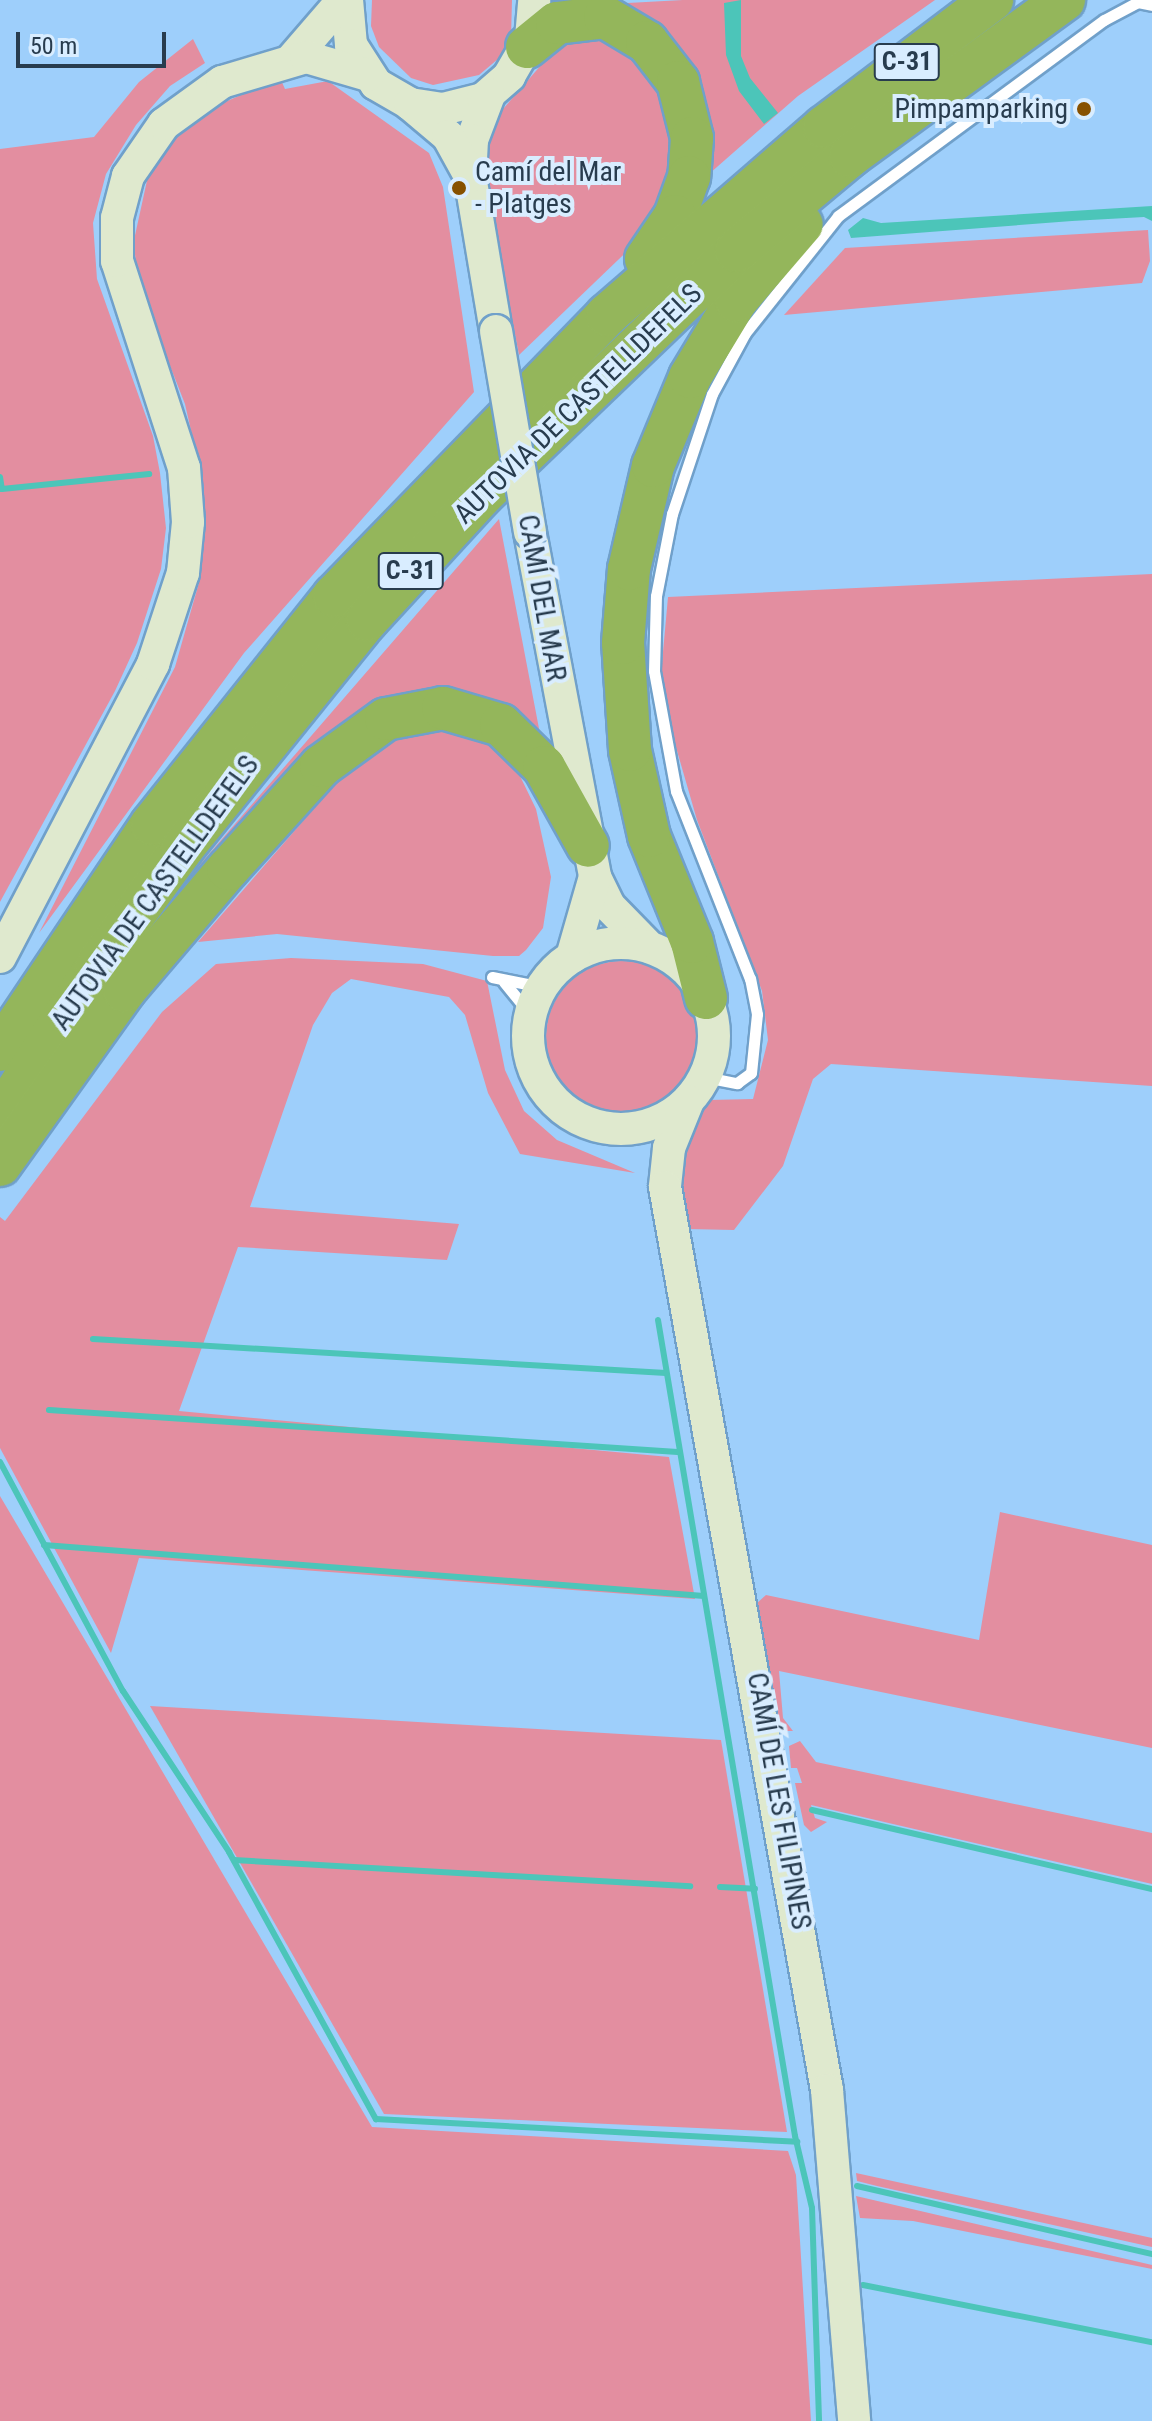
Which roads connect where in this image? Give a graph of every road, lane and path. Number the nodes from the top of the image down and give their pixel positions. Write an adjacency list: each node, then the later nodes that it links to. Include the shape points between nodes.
1 (345, 0): 7 (main road); 8 (main road, via 351,45)
2 (534, 0): 6 (main road)
3 (992, 0): 13 (highway, AUTOVIA DE CASTELLDEFELS / C-31, via 824,127)
4 (1064, 0): 11 (highway, AUTOVIA DE CASTELLDEFELS / C-31)
5 (1152, 5): 21 (lane, via 1138,2 1104,20 838,216 745,333 712,394 672,514 656,596 654,671 676,791 750,979 757,1014 751,1073 737,1083)
6 (527, 47): 9 (main road); 13 (highway, via 565,20 605,17 647,42 667,64 685,100 692,160 684,197)
7 (293, 58): 8 (main road, via 337,63); 16 (main road, via 222,82 189,103 164,124 128,176 117,218 117,261 184,468 188,522 183,573 153,664)
8 (368, 75): 10 (main road, CAMÍ DEL MAR)
9 (489, 95): 10 (main road, via 457,107); 12 (main road, CAMÍ DEL MAR, via 472,140)
10 (410, 104): 12 (main road, CAMÍ DEL MAR, via 448,136)
11 (914, 107): 18 (highway, via 736,301 669,422 640,511 623,643 630,750 649,836 692,942); 22 (highway, AUTOVIA DE CASTELLDEFELS / C-31, via 736,251 602,375 367,620 182,849 96,967)
12 (470, 176): 14 (main road, CAMÍ DEL MAR, bridge)
13 (607, 315): 20 (highway, AUTOVIA DE CASTELLDEFELS / C-31, via 334,596 245,704 68,942)
14 (591, 862): 15 (main road, CAMÍ DEL MAR, via 609,906); 17 (main road, CAMÍ DEL MAR); 24 (highway, via 544,767 501,725 443,708 386,719 321,766 228,869 124,991)
15 (649, 947): 17 (main road, via 617,941); 18 (main road, via 683,967)
16 (0, 957)
17 (572, 957): 19 (main road)
18 (706, 998): 21 (main road, via 714,1031)
19 (536, 1000): 19 (lane, via 498,979); 23 (main road, via 531,1062 547,1093 571,1115)
20 (0, 1050)
21 (697, 1089): 23 (main road, via 649,1126); 25 (main road, via 669,1148)
22 (0, 1117)
23 (610, 1129): 25 (main road, via 643,1152)
24 (0, 1165)
25 (665, 1187): 26 (main road, CAMÍ DE LES FILIPINES, via 825,2074 842,2221)
26 (854, 2421)

